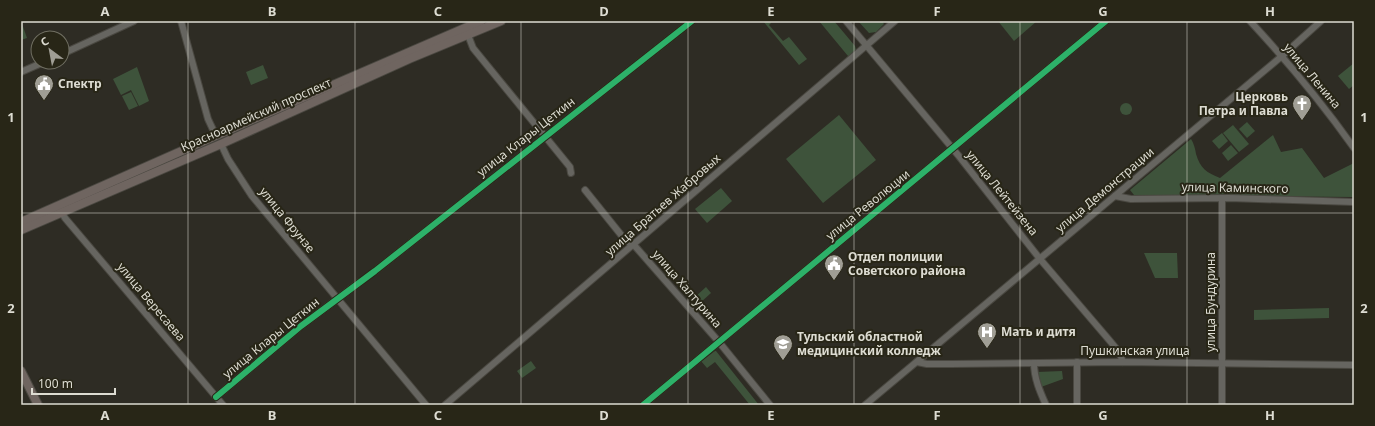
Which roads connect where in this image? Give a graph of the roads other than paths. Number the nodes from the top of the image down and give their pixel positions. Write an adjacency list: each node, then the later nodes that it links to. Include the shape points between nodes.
1 (134, 21): 13 (street)
2 (180, 21): 15 (street, улица Фрунзе, via 208,119)
3 (481, 21): 15 (main road, Красноармейский проспект)
4 (500, 21): 11 (main road, Красноармейский проспект)
5 (692, 21): 16 (street, улица Клары Цеткин)
6 (846, 21): 12 (street, улица Лейтейзена)
7 (895, 21): 12 (street, улица Братьев Жабровых)
8 (1106, 21): 19 (street, улица Революции)
9 (1250, 21): 14 (street, улица Ленина)
10 (1321, 21): 14 (street, улица Демонстрации)
11 (468, 35): 16 (street, via 473,48); 17 (main road, Красноармейский проспект)
12 (867, 45): 19 (street, улица Лейтейзена); 28 (street, улица Братьев Жабровых)
13 (70, 50)
14 (1282, 56): 18 (street, улица Ленина); 22 (street, улица Демонстрации)
15 (216, 136): 17 (main road, улица Фрунзе); 26 (main road, Красноармейский проспект)
16 (545, 136): 20 (street, via 570,167); 30 (street, улица Клары Цеткин)
17 (221, 144): 25 (main road, Красноармейский проспект); 32 (street, улица Фрунзе, via 228,160 252,196)
18 (1354, 148)
19 (952, 149): 29 (street, улица Лейтейзена); 33 (street, улица Революции)
20 (571, 173)
21 (585, 190): 28 (street, улица Халтурина, via 626,241)
22 (1115, 196): 23 (street, улица Каминского, via 1131,199); 29 (street, улица Демонстрации)
23 (1222, 198): 24 (street, улица Каминского); 38 (street, улица Бундурина)
24 (1354, 202)
25 (62, 213): 27 (main road, Красноармейский проспект); 41 (street, улица Вересаева)
26 (21, 222)
27 (21, 230)
28 (634, 245): 33 (street, улица Халтурина); 45 (street, улица Братьев Жабровых)
29 (1040, 259): 34 (street, улица Демонстрации); 36 (street, улица Лейтейзена, via 1119,352)
30 (375, 271)
31 (360, 282): 32 (street, улица Клары Цеткин)
32 (337, 299): 41 (street, улица Клары Цеткин); 44 (street, улица Фрунзе)
33 (719, 342): 46 (street, улица Революции); 47 (street, улица Халтурина)
34 (917, 362): 37 (street, Пушкинская улица); 48 (street, улица Демонстрации)
35 (1077, 362): 36 (street, Пушкинская улица); 37 (street, Пушкинская улица); 50 (street)
36 (1123, 362): 38 (street, Пушкинская улица)
37 (1034, 363): 49 (street)
38 (1223, 363): 39 (street, Пушкинская улица); 51 (street, улица Бундурина)
39 (1354, 365)
40 (21, 371): 42 (main road)
41 (216, 397): 43 (street, улица Вересаева)
42 (38, 405)
43 (223, 405)
44 (426, 405)
45 (445, 405)
46 (643, 405)
47 (770, 405)
48 (866, 405)
49 (1046, 405)
50 (1077, 405)
51 (1222, 405)

